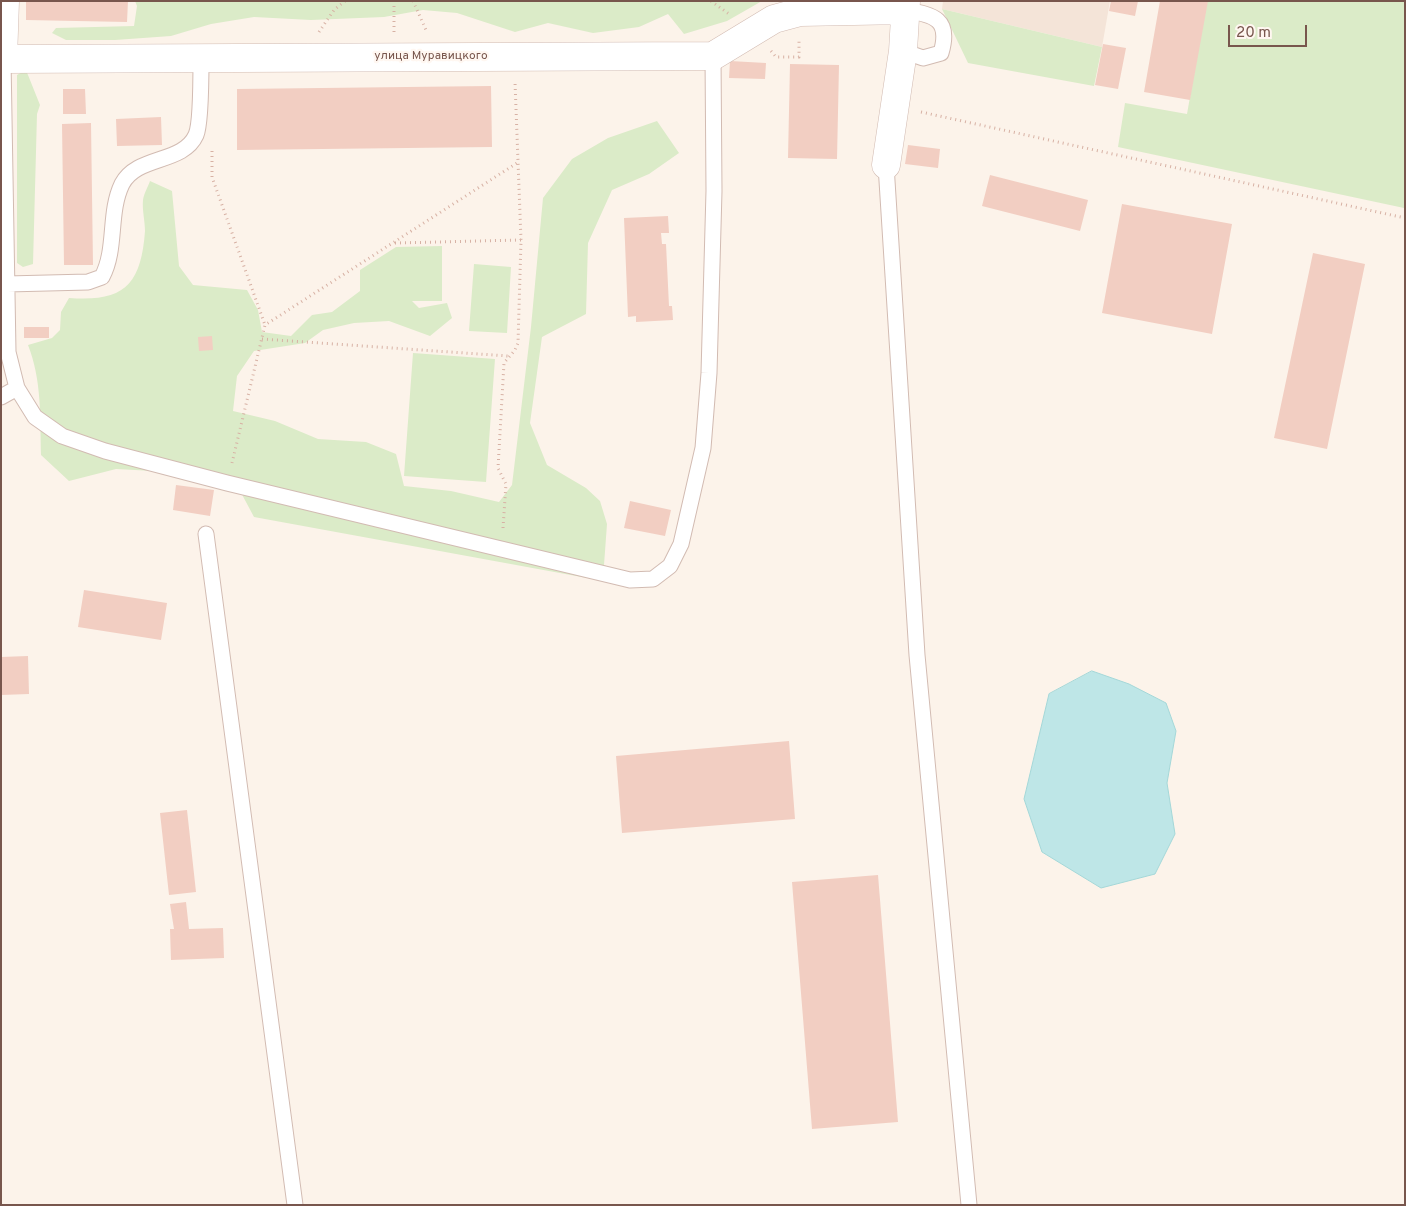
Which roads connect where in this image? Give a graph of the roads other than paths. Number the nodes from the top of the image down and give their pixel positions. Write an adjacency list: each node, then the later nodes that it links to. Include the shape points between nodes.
1 (5, 1): 3 (street)
2 (906, 6): 4 (street); 4 (lane, via 932,15 941,23 945,39 941,53 923,58); 5 (street, via 800,12 774,19)
3 (2, 42): 6 (street, улица Муравицкого); 8 (lane)
4 (903, 51): 7 (street)
5 (713, 56): 6 (street, улица Муравицкого); 9 (lane, via 714,191 702,448 681,544 670,566 653,579 630,580 105,451 62,436 35,417)
6 (202, 58): 8 (lane, via 197,133 188,147 134,169 122,185 109,264 102,277 88,282)
7 (886, 165): 13 (lane, via 917,655)
8 (7, 284): 9 (lane, via 8,352)
9 (17, 388): 10 (lane)
10 (1, 397)
11 (206, 534): 12 (lane)
12 (295, 1205)
13 (970, 1205)

